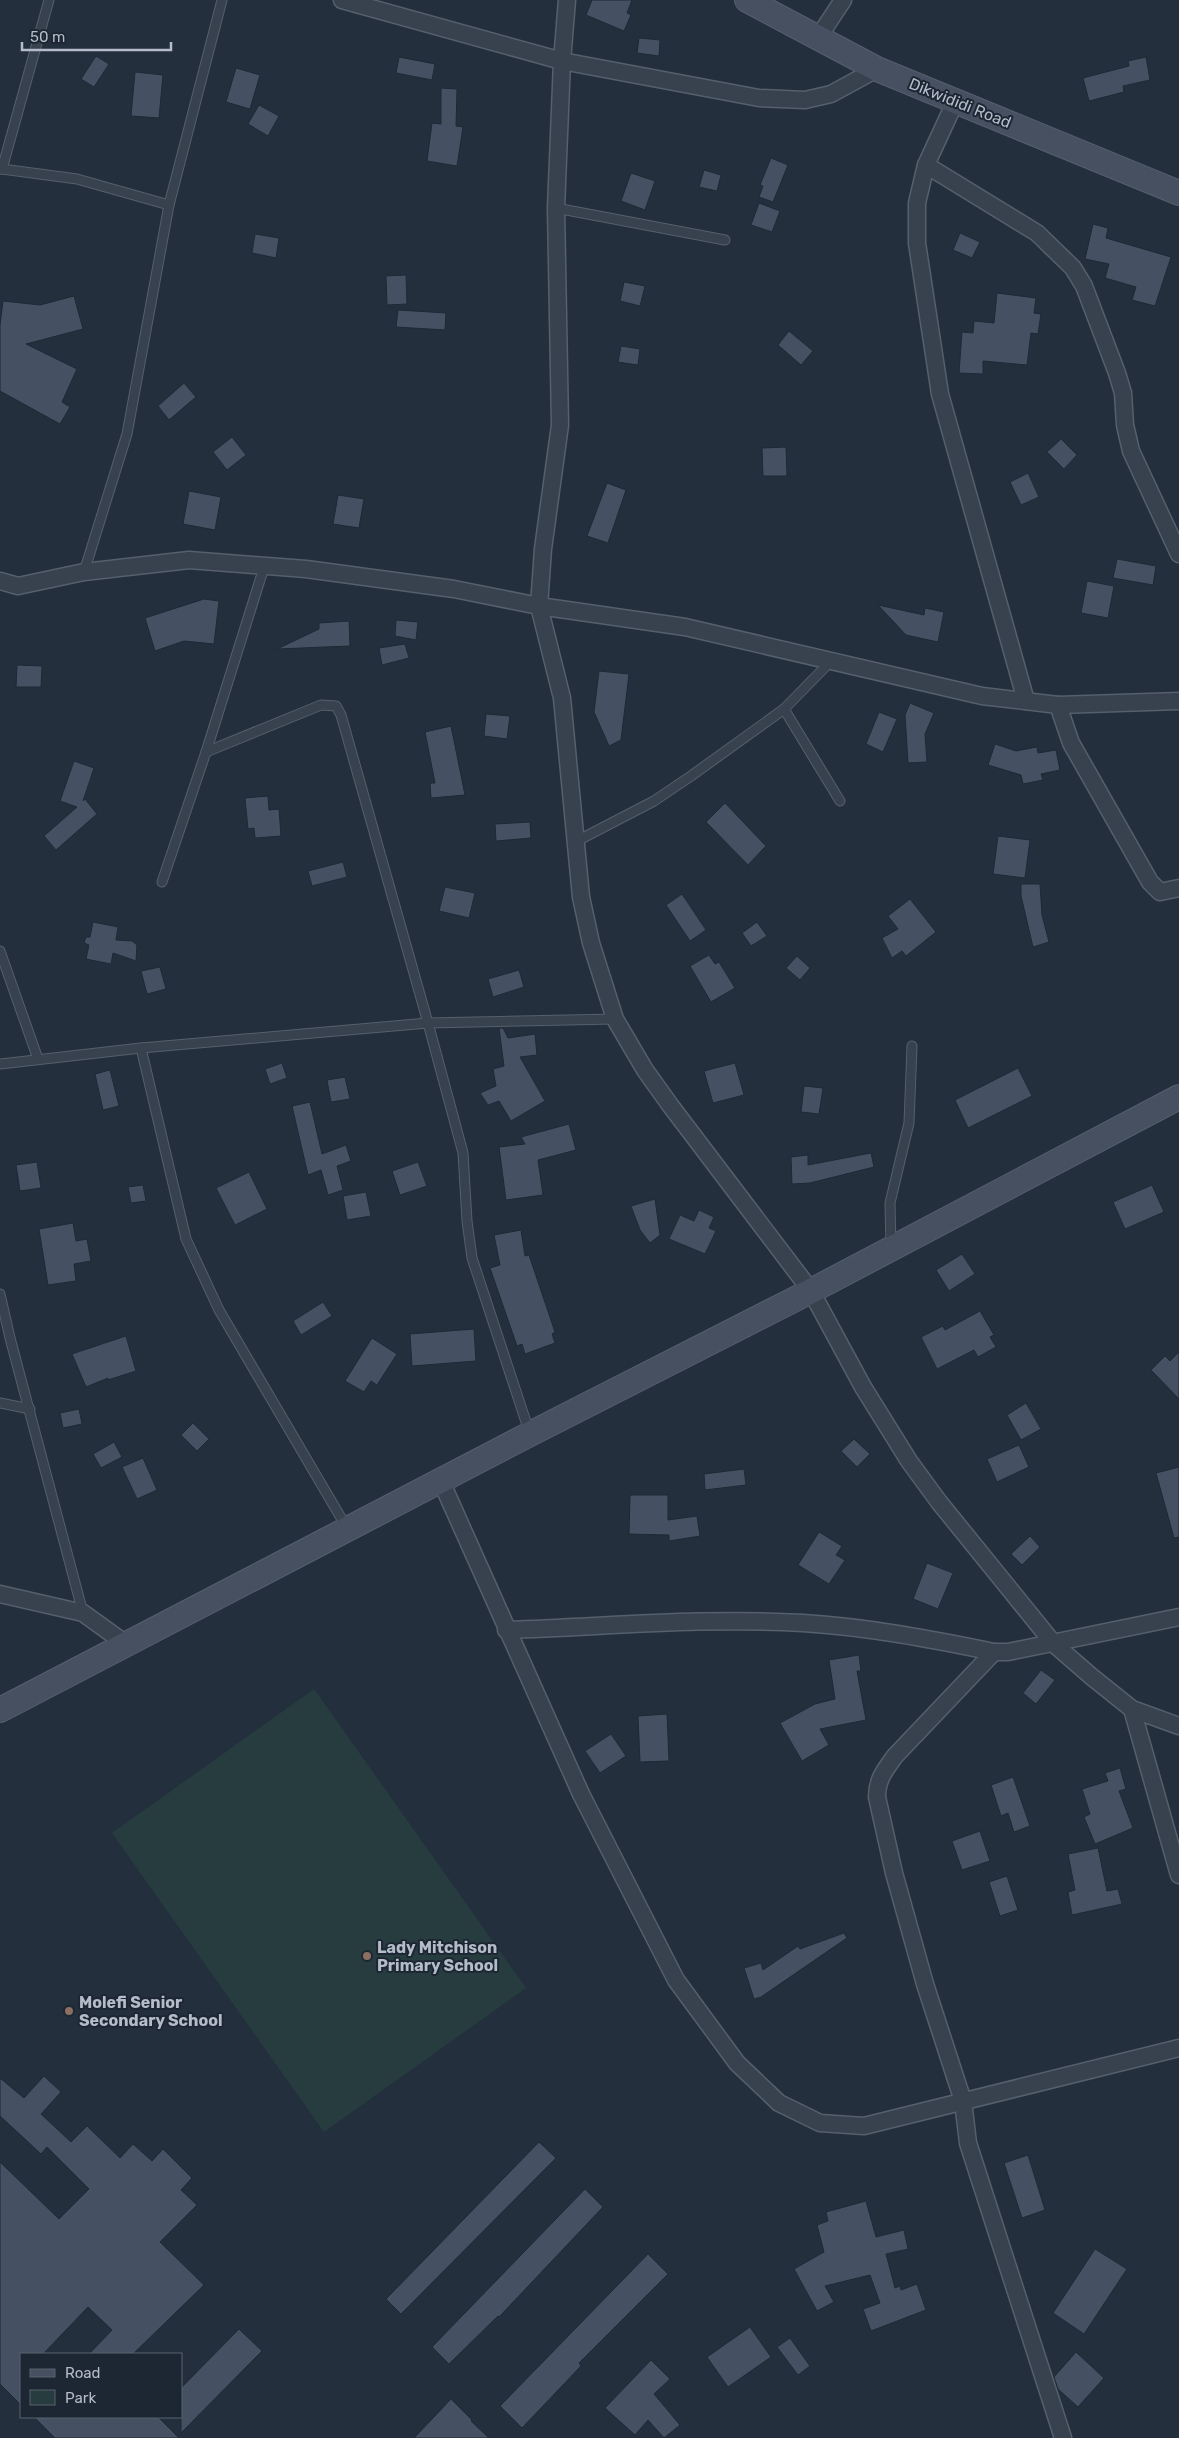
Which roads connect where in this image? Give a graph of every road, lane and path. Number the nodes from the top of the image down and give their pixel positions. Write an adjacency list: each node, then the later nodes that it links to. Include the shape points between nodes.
1 (49, 0): 12 (lane)
2 (222, 0): 14 (lane)
3 (342, 0): 8 (street)
4 (568, 0): 8 (street)
5 (747, 0): 7 (main road, Dikwididi Road)
6 (843, 0): 7 (street)
7 (818, 38): 9 (main road, Dikwididi Road)
8 (562, 61): 9 (street, via 759,98 805,100 831,94); 15 (street)
9 (877, 69): 10 (main road, Dikwididi Road)
10 (956, 100): 11 (street); 13 (main road, Dikwididi Road)
11 (926, 165): 17 (street, via 1037,233 1073,268 1084,286 1117,373 1131,451); 26 (street, via 917,203 917,243 940,394)
12 (1, 169): 14 (lane, via 77,179)
13 (1179, 193)
14 (169, 205): 19 (lane, via 127,434)
15 (556, 208): 16 (lane); 23 (street, via 560,425 543,549)
16 (726, 240)
17 (1179, 554)
18 (265, 564): 19 (street, via 189,560); 23 (street, via 454,589); 29 (lane)
19 (84, 572): 21 (street)
20 (0, 581): 21 (street)
21 (18, 586): 22 (street)
22 (0, 597)
23 (539, 606): 24 (street, via 685,627); 31 (street, via 562,698)
24 (830, 661): 26 (street, via 982,696); 28 (lane)
25 (1179, 700): 27 (street)
26 (1026, 701): 27 (street)
27 (1058, 705): 33 (street, via 1071,742 1150,882 1160,892)
28 (784, 709): 30 (lane); 31 (lane, via 670,790)
29 (206, 752): 32 (lane); 36 (lane, via 321,705 336,706)
30 (840, 801)
31 (575, 842): 35 (street, via 585,918)
32 (162, 882)
33 (1179, 888)
34 (0, 951): 39 (lane)
35 (615, 1019): 36 (lane); 43 (street, via 670,1105)
36 (428, 1022): 38 (lane); 47 (lane, via 464,1153 466,1221 472,1258)
37 (912, 1046): 42 (lane, via 909,1123 890,1202)
38 (141, 1048): 39 (lane); 49 (lane, via 186,1239 219,1310)
39 (38, 1059): 40 (lane)
40 (0, 1064)
41 (1179, 1097): 42 (main road)
42 (892, 1247): 43 (main road)
43 (811, 1291): 47 (main road); 55 (street, via 863,1387 909,1461)
44 (0, 1294): 46 (lane)
45 (0, 1404): 46 (lane)
46 (30, 1409): 51 (lane)
47 (530, 1434): 48 (main road)
48 (440, 1480): 49 (main road); 53 (street)
49 (348, 1530): 54 (main road)
50 (0, 1594): 51 (street)
51 (83, 1613): 54 (street)
52 (1179, 1617): 55 (street)
53 (506, 1630): 56 (street, via 712,1622 803,1623 907,1634); 62 (street, via 581,1794 676,1980 737,2063 779,2103 820,2123 864,2126)
54 (126, 1644): 58 (main road)
55 (1054, 1644): 56 (street); 57 (street)
56 (994, 1652): 62 (street, via 895,1756 877,1785 894,1873)
57 (1132, 1709): 59 (street); 60 (street)
58 (0, 1710)
59 (1179, 1726)
60 (1179, 1876)
61 (1179, 2048): 62 (street)
62 (963, 2101): 63 (street, via 968,2143)
63 (1063, 2438)

